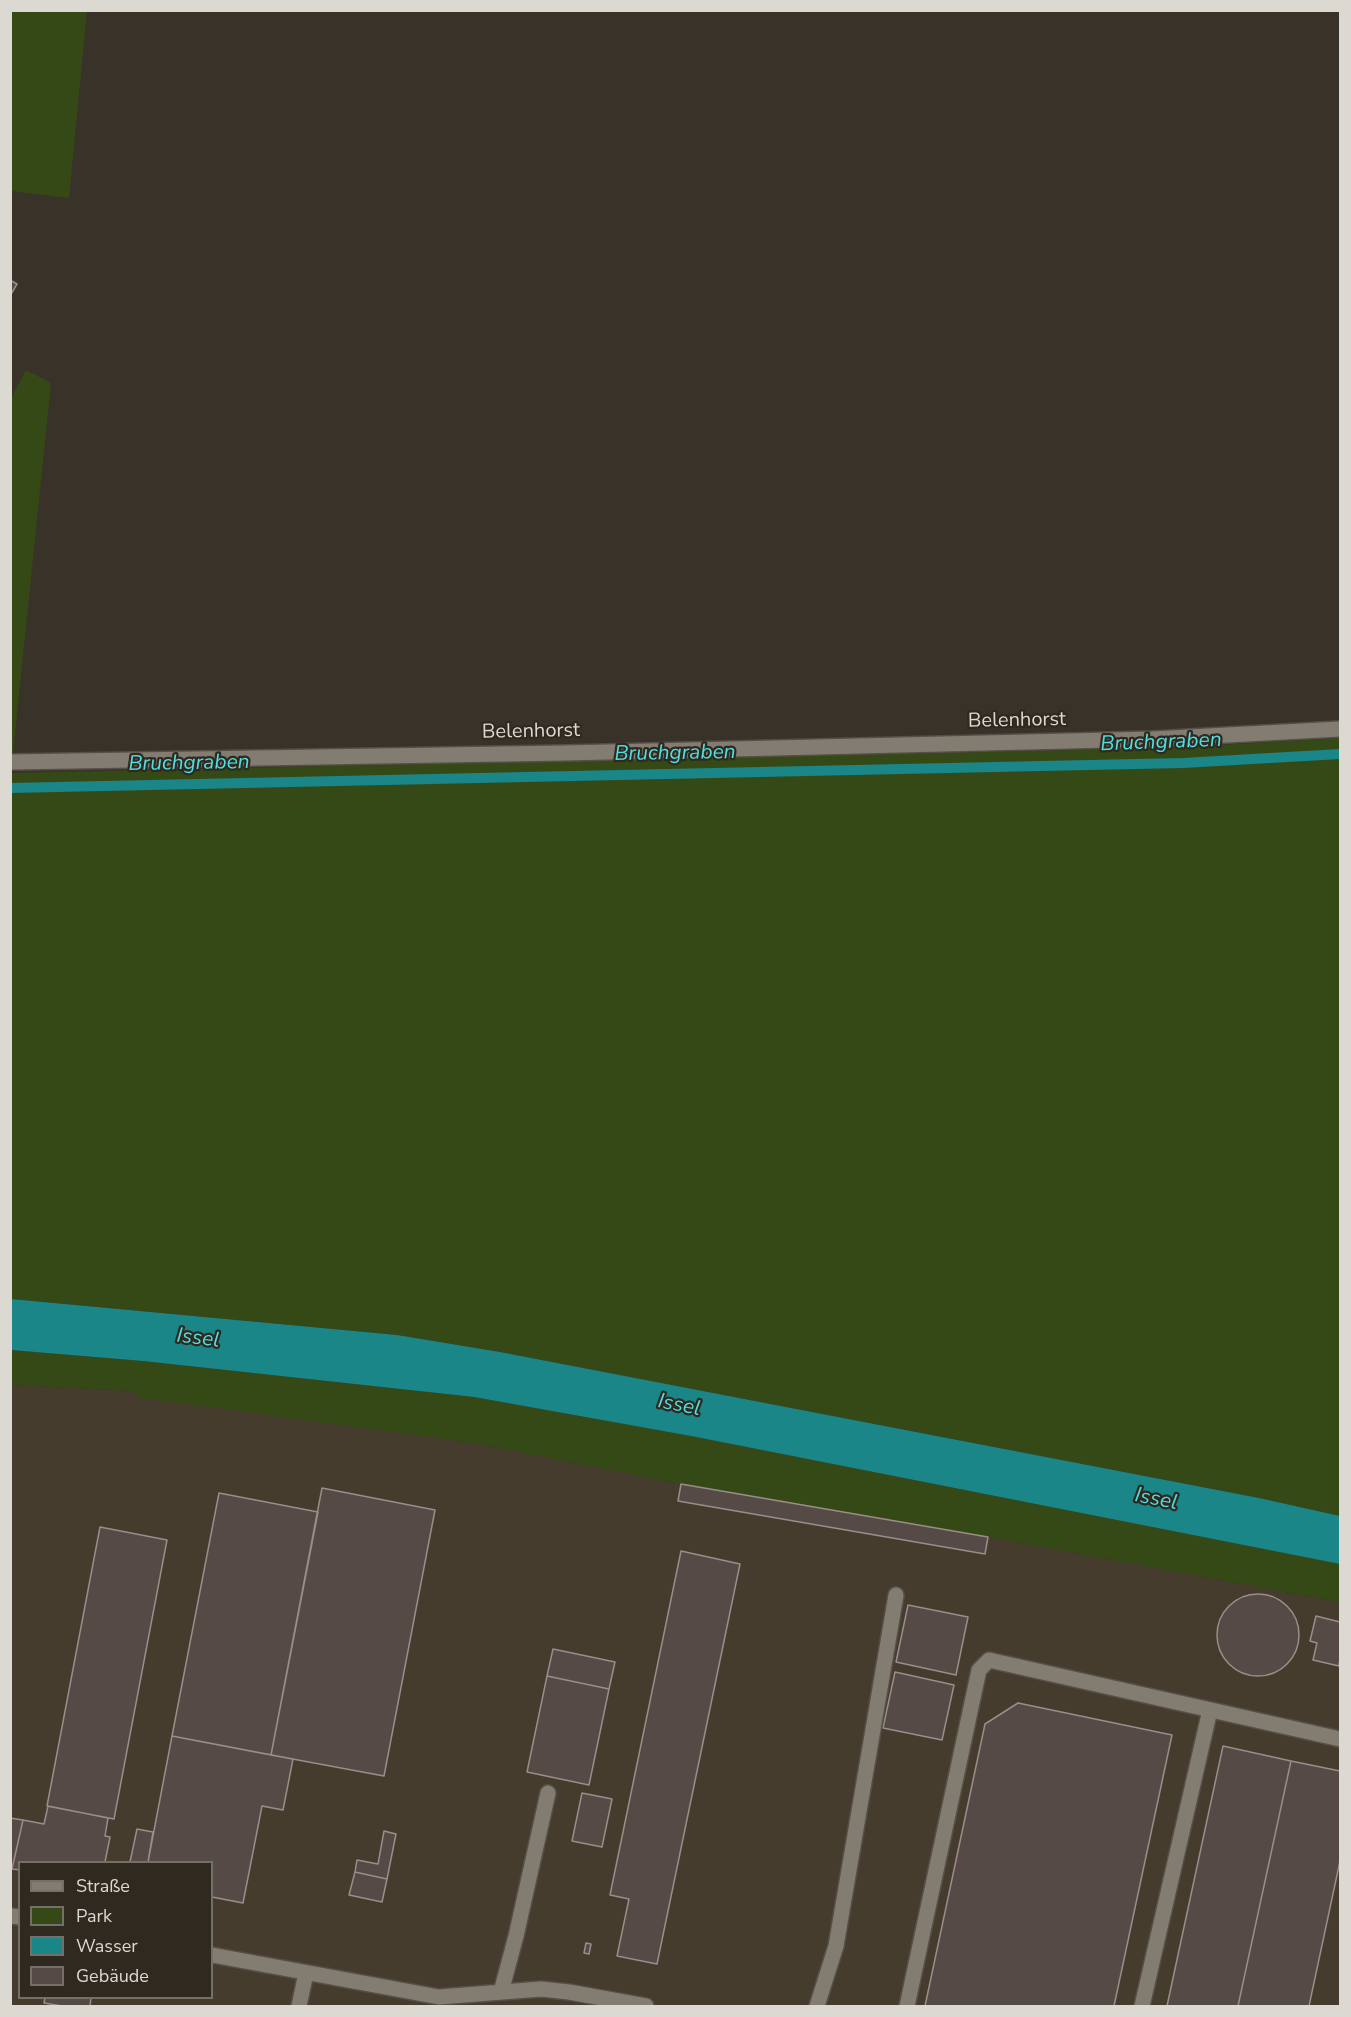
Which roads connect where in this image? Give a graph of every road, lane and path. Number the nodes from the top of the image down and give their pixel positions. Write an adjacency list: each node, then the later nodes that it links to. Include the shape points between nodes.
1 (1341, 729): 2 (street, Belenhorst, via 1128,740)
2 (10, 762)
3 (896, 1595): 12 (street, via 836,1946)
4 (1210, 1710): 5 (street); 13 (street, via 989,1660 979,1670); 14 (street)
5 (1341, 1740)
6 (548, 1793): 9 (street)
7 (213, 1955): 8 (street)
8 (306, 1973): 9 (street, via 439,1997); 10 (street)
9 (501, 1992): 11 (street, via 541,1989)
10 (299, 2007)
11 (646, 2007)
12 (817, 2007)
13 (908, 2007)
14 (1142, 2007)

